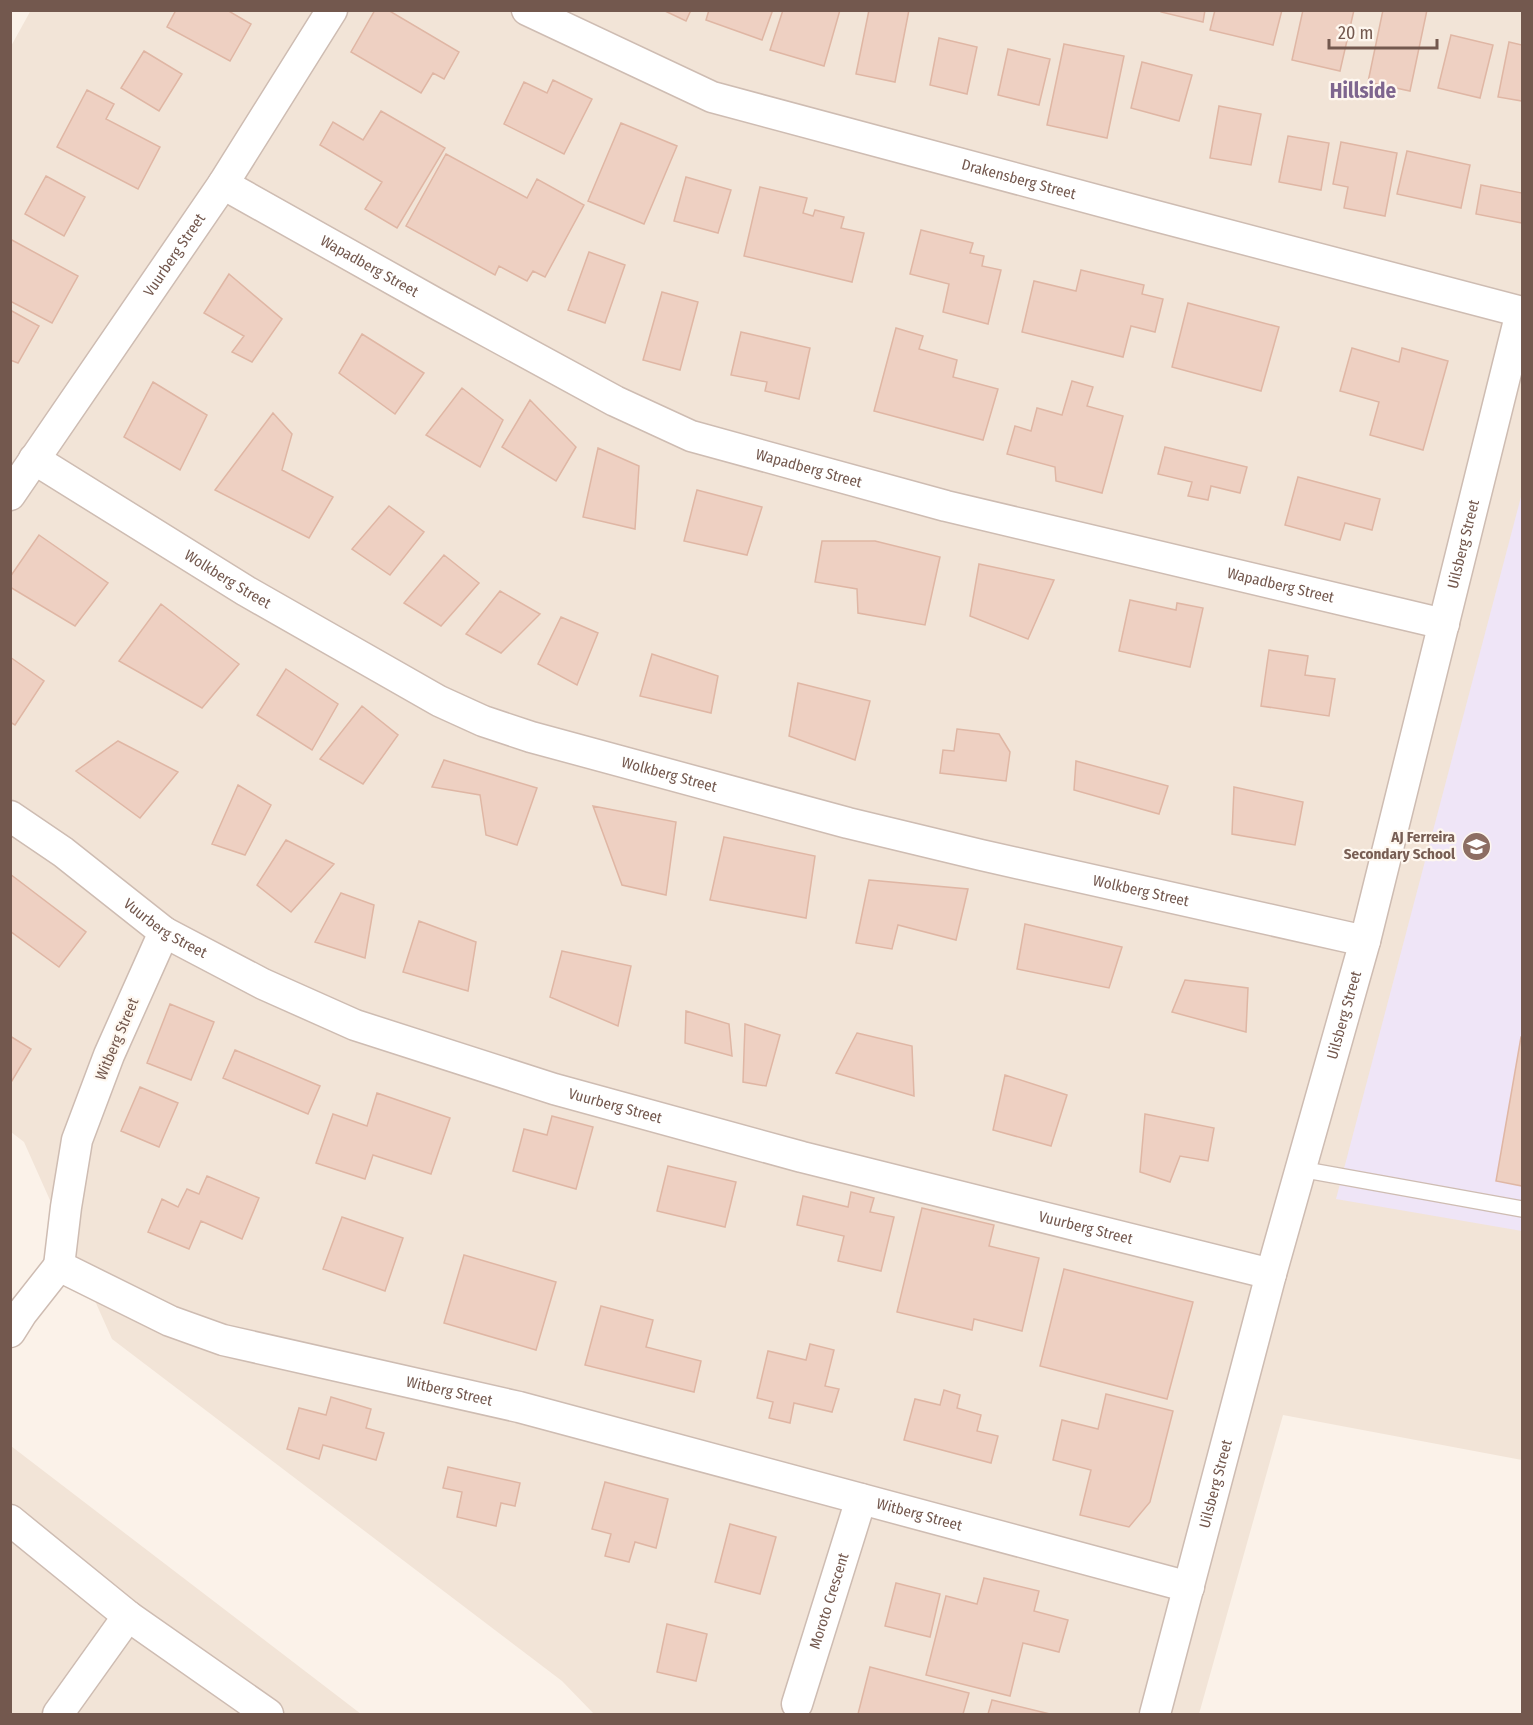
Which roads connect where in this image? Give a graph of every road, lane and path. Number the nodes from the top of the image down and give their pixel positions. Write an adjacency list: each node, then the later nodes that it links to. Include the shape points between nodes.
1 (332, 10): 3 (street, Vuurberg Street)
2 (527, 10): 4 (street, Drakensberg Street, via 712,97)
3 (223, 183): 5 (street, Vuurberg Street); 7 (street, Wapadberg Street, via 444,308 605,395 691,436 946,506)
4 (1522, 312): 7 (street, Uilsberg Street)
5 (34, 459): 6 (street, Vuurberg Street); 10 (street, Wolkberg Street, via 246,591 439,701 483,721 848,823)
6 (10, 495)
7 (1444, 624): 10 (street, Uilsberg Street)
8 (10, 816): 9 (street, Vuurberg Street, via 63,852)
9 (164, 932): 13 (street, Witberg Street, via 109,1055 77,1140); 14 (street, Vuurberg Street, via 263,984 355,1025 554,1089 802,1157)
10 (1365, 941): 11 (street, Uilsberg Street)
11 (1300, 1169): 12 (lane); 14 (street, Uilsberg Street)
12 (1522, 1209)
13 (59, 1266): 15 (street); 16 (street, Witberg Street, via 170,1321 223,1340 519,1407)
14 (1271, 1274): 18 (street, Uilsberg Street)
15 (10, 1332)
16 (861, 1499): 18 (street, Witberg Street); 20 (street, Moroto Crescent)
17 (10, 1520): 19 (street)
18 (1188, 1587): 23 (street, Uilsberg Street)
19 (128, 1616): 21 (street); 22 (street)
20 (797, 1704)
21 (58, 1714)
22 (268, 1714)
23 (1155, 1714)

